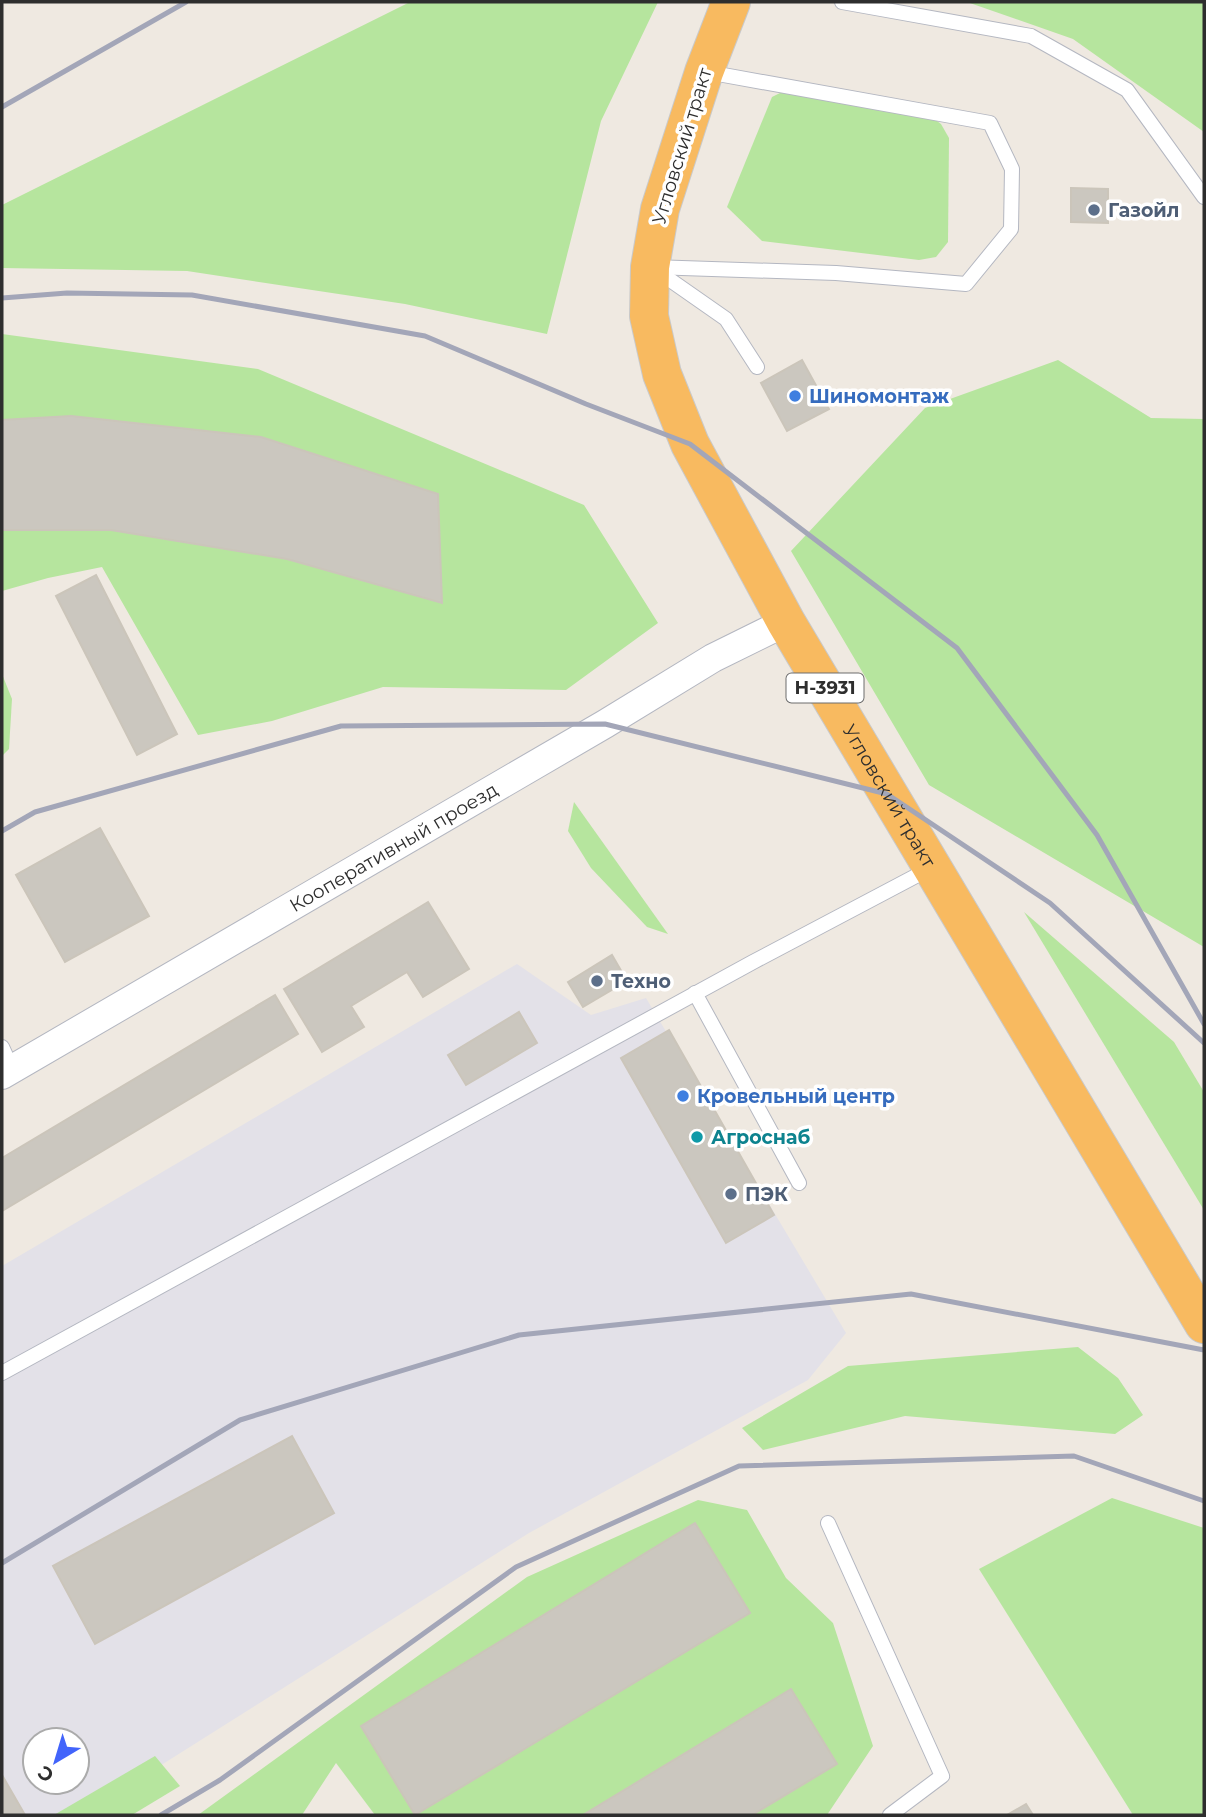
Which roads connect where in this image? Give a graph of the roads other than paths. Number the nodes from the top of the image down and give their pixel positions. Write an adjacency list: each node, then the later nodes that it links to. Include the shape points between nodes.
1 (731, 2): 3 (highway, Угловский тракт / Н-3931)
2 (842, 2): 4 (lane, via 1031,36 1127,90)
3 (704, 72): 5 (highway, Угловский тракт / Н-3931, via 660,209); 5 (lane, via 990,122 1012,169 1011,229 966,284 836,273)
4 (1204, 197)
5 (650, 267): 6 (lane, via 726,319); 7 (highway, Угловский тракт / Н-3931, via 649,316 662,374 690,444)
6 (757, 367)
7 (786, 622): 8 (highway, Угловский тракт / Н-3931); 10 (street, Кооперативный проезд, via 713,658 605,724)
8 (932, 868): 9 (lane); 12 (highway, Угловский тракт / Н-3931)
9 (695, 993): 11 (lane); 13 (lane)
10 (5, 1064)
11 (799, 1183)
12 (1204, 1324)
13 (2, 1373)
14 (828, 1523): 15 (lane, via 942,1776)
15 (890, 1815)

